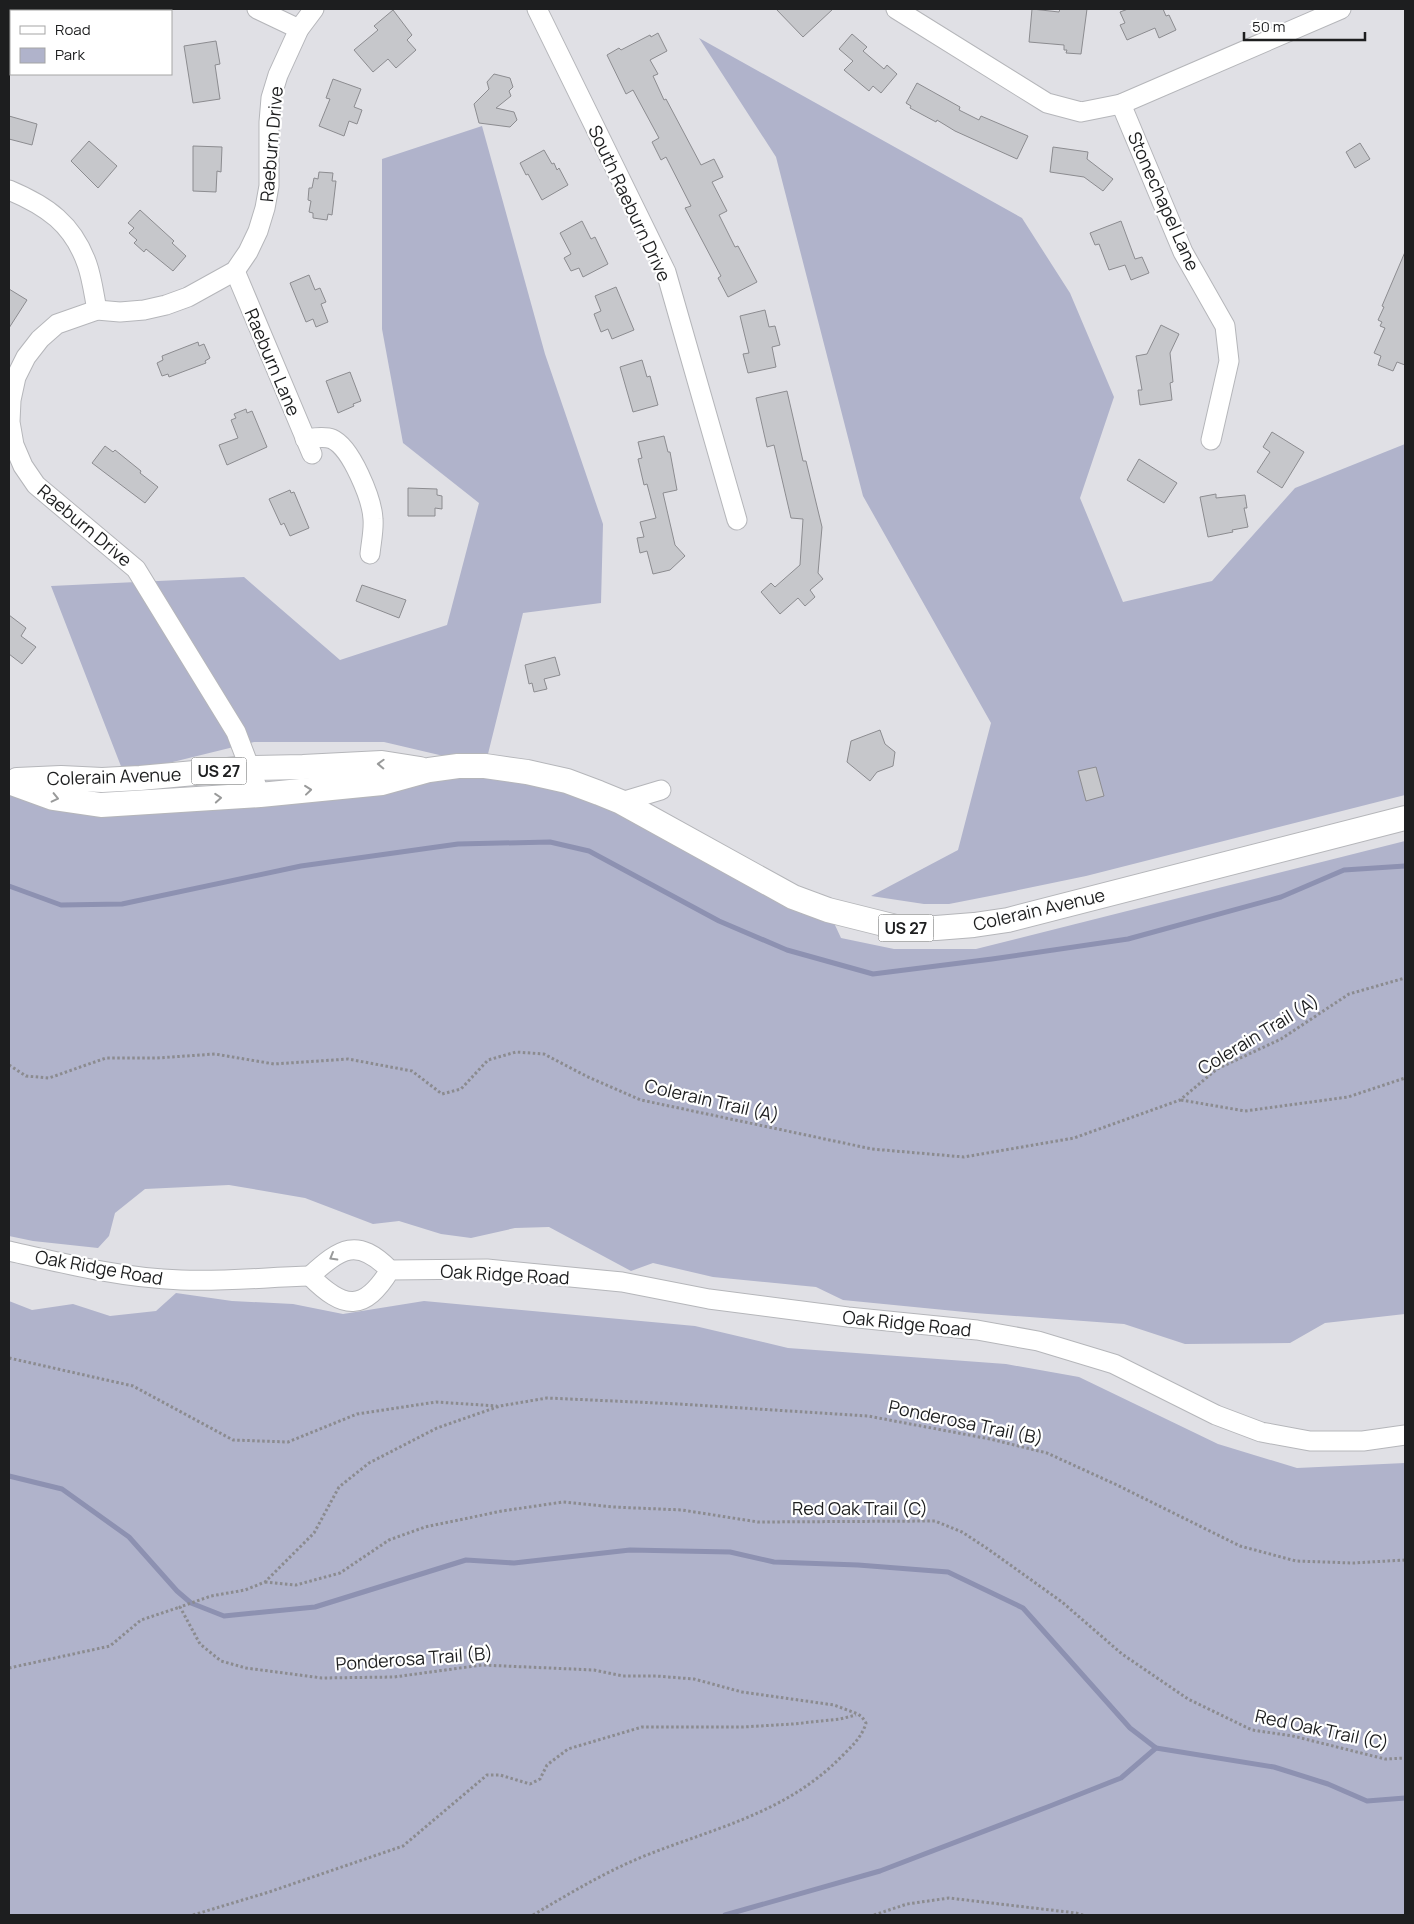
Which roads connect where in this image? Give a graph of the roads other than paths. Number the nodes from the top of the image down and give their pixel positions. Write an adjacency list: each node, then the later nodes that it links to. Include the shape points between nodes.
1 (257, 9): 6 (street)
2 (314, 9): 6 (street, Raeburn Drive)
3 (537, 9): 12 (street, South Raeburn Drive, via 666,272)
4 (896, 9): 7 (street, via 1047,103 1081,112)
5 (1341, 9): 7 (street)
6 (299, 29): 9 (street, Raeburn Drive, via 271,98 269,186 265,208 258,231)
7 (1121, 104): 11 (street, Stonechapel Lane, via 1183,252 1225,326 1229,361)
8 (9, 190): 10 (street, via 35,201 58,219 76,240 88,265)
9 (235, 271): 10 (street, Raeburn Drive, via 188,297 166,305 144,310); 13 (street, Raeburn Lane, via 308,446 330,438 340,443 353,462 374,519)
10 (97, 310): 14 (street, Raeburn Drive, via 57,324 26,357 16,378 11,400 14,445 36,485 136,568 236,732)
11 (1211, 440)
12 (736, 520)
13 (370, 554)
14 (250, 768): 15 (main road, Colerain Avenue / US 27, one-way to 14, via 382,763); 16 (main road, Colerain Avenue / US 27, via 140,778); 18 (street, Raeburn Drive)
15 (429, 770): 18 (main road, Colerain Avenue / US 27, one-way to 15, via 382,783); 19 (main road, Colerain Avenue / US 27, via 485,766 527,772 567,781)
16 (9, 782): 18 (main road, Colerain Avenue / US 27, one-way to 18, via 53,798 101,805)
17 (661, 790): 19 (street)
18 (260, 795)
19 (621, 802): 20 (main road, Colerain Avenue / US 27, via 793,897 828,910 896,927 920,928 1008,920)
20 (1405, 818)
21 (9, 1251): 23 (street, Oak Ridge Road, via 142,1278 234,1281)
22 (390, 1270): 23 (street, one-way to 23, via 367,1251 349,1249 329,1258); 23 (street, via 368,1297 353,1302 338,1298); 24 (street, Oak Ridge Road, via 487,1269 612,1281 737,1303 977,1330 1038,1340 1114,1364 1216,1415 1261,1432 1310,1441 1363,1441)
23 (310, 1276)
24 (1405, 1435)

